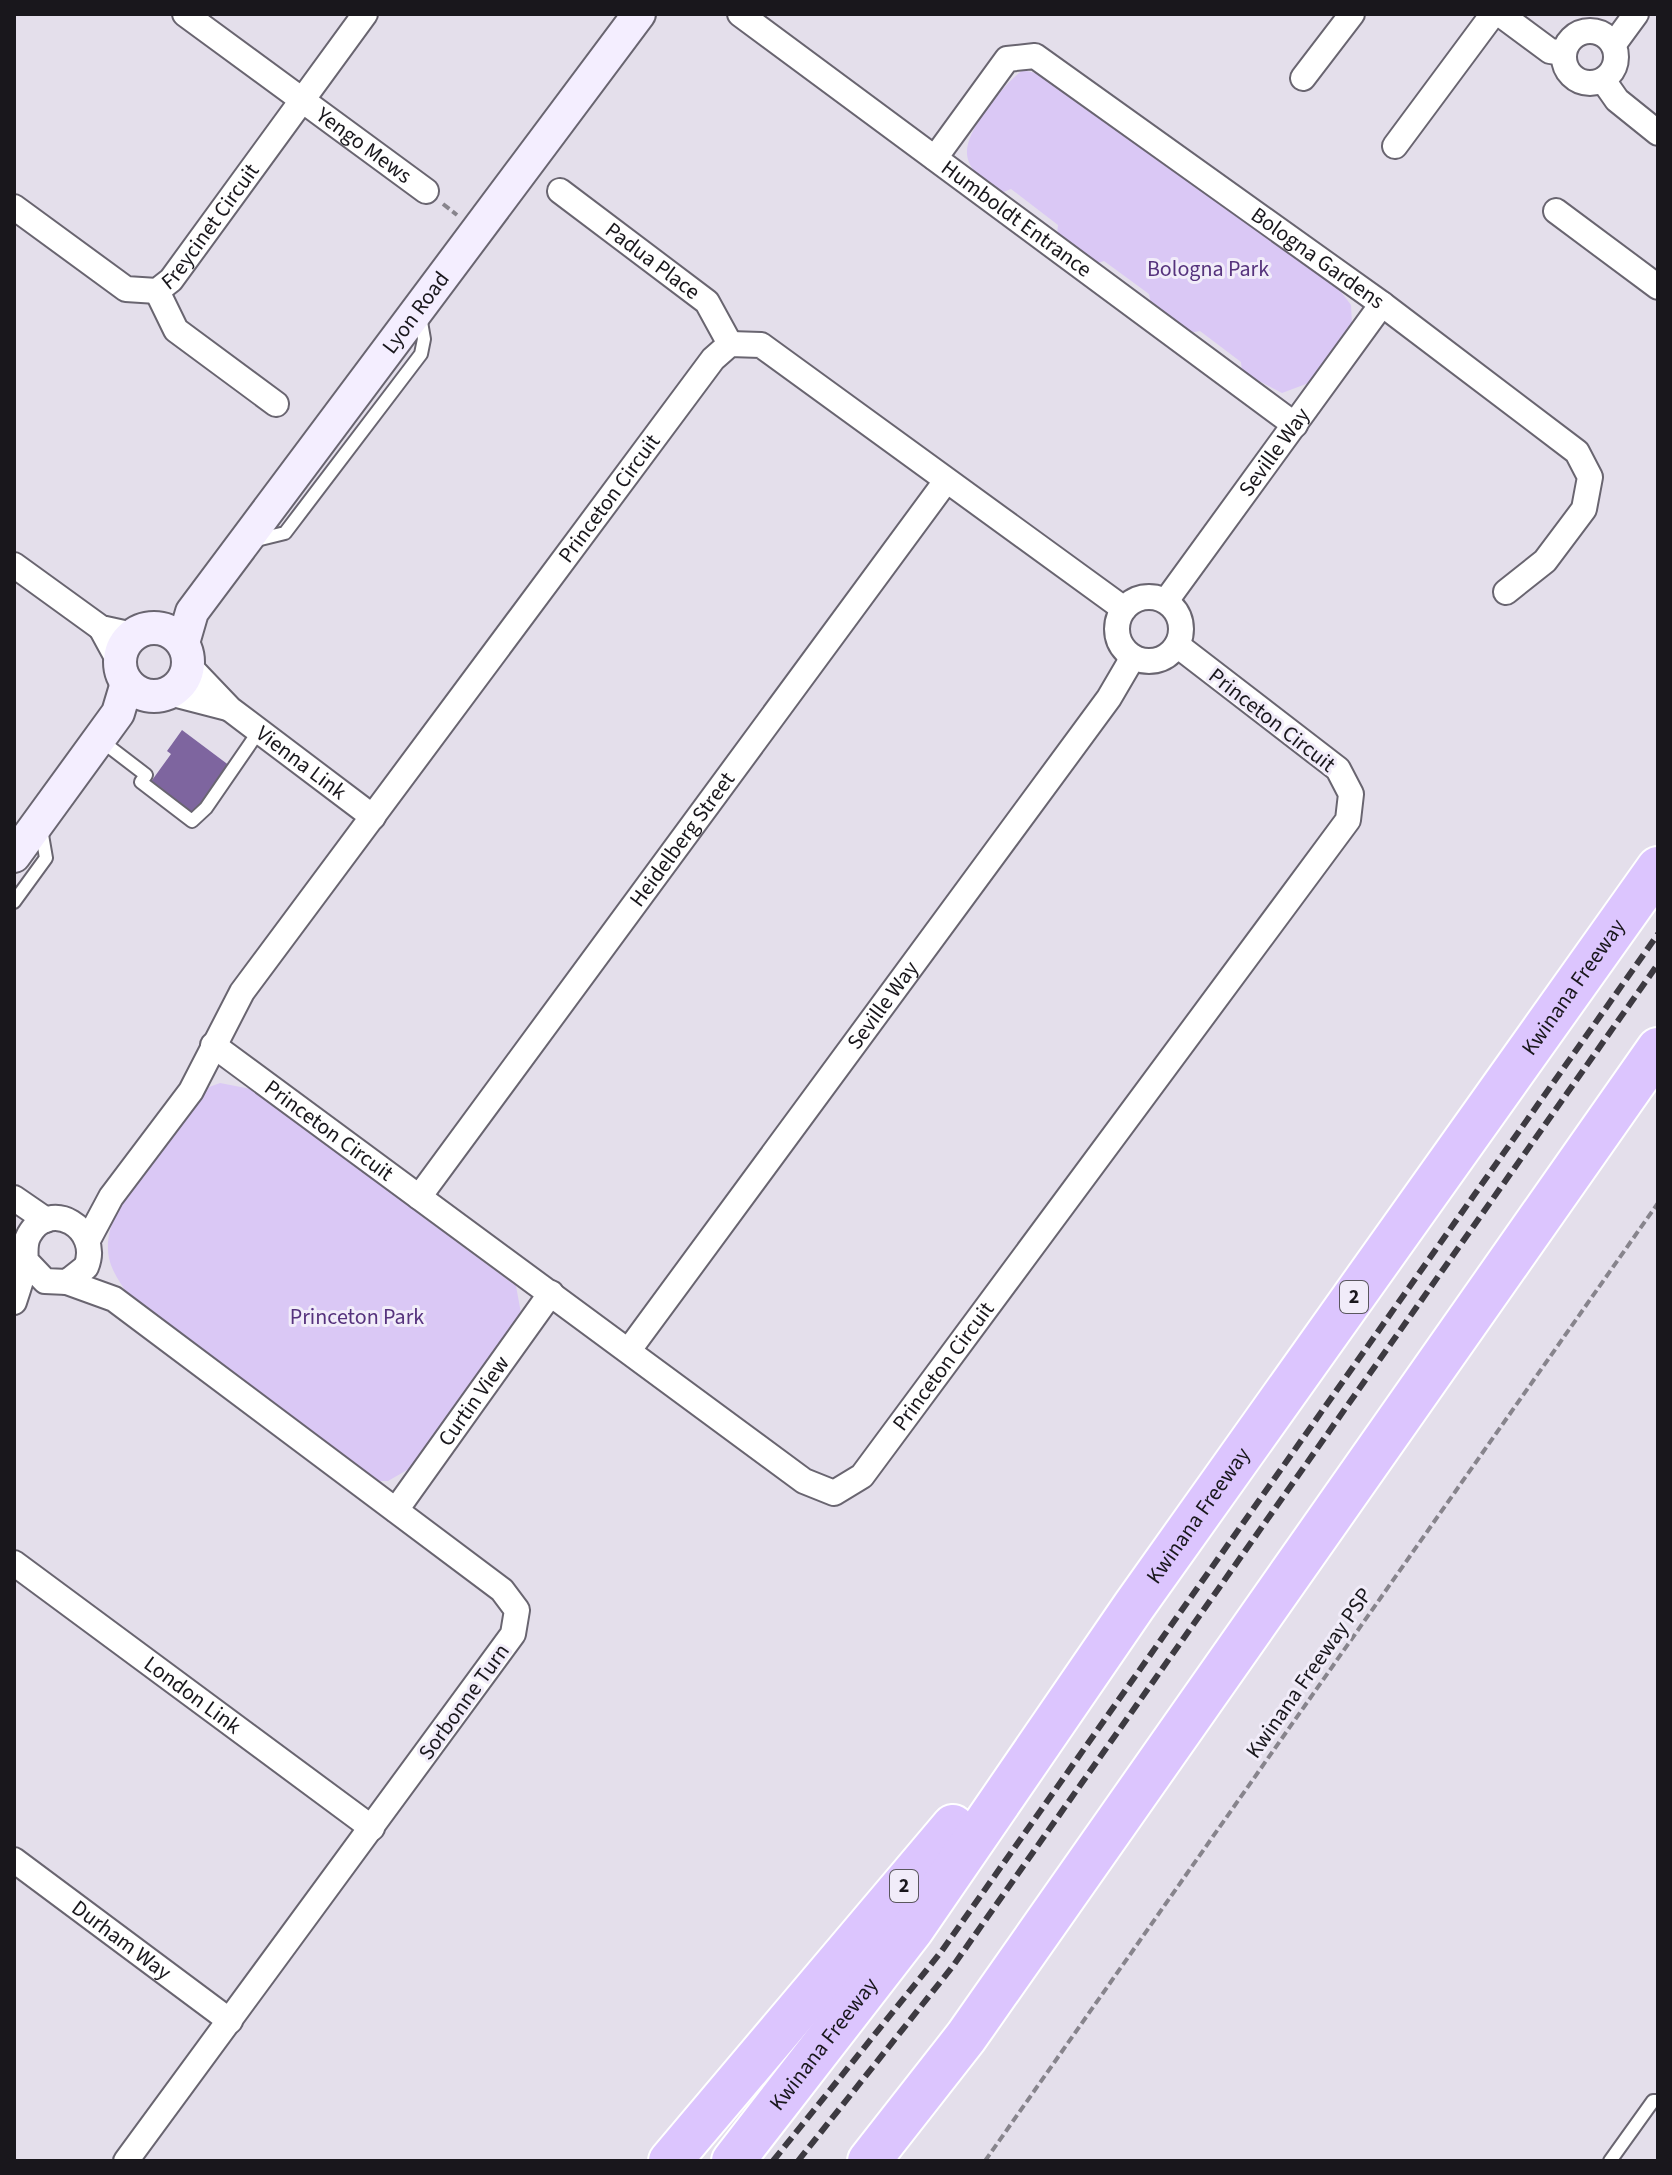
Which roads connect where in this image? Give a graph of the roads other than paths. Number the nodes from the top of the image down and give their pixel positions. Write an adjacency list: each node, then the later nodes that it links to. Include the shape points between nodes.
1 (185, 14): 13 (street)
2 (365, 14): 13 (street, Freycinet Circuit)
3 (639, 14): 32 (street, Lyon Road)
4 (740, 14): 16 (street, Humboldt Entrance)
5 (1352, 14): 11 (street)
6 (1493, 14): 15 (street)
7 (1500, 14): 10 (street, via 1550,51)
8 (1636, 14): 9 (street)
9 (1607, 30): 10 (street, via 1576,35); 12 (street, via 1616,64)
10 (1564, 53): 12 (street, via 1566,66 1577,79)
11 (1303, 78)
12 (1603, 80): 14 (street, via 1617,100)
13 (302, 99): 17 (street, Yengo Mews); 22 (street, Freycinet Circuit, via 171,280)
14 (1658, 133)
15 (1395, 146)
16 (935, 158): 23 (street, Bologna Gardens, via 1007,59 1035,56); 26 (street, Humboldt Entrance)
17 (426, 191)
18 (560, 191): 24 (street, Padua Place, via 707,302)
19 (14, 207): 22 (street, Freycinet Circuit, via 126,289)
20 (1556, 211): 21 (street)
21 (1658, 287)
22 (157, 291): 25 (street, via 176,330)
23 (1382, 304): 26 (street, Seville Way); 29 (street, Bologna Gardens, via 1577,452 1590,477 1584,509 1545,561)
24 (730, 344): 27 (street, via 761,345); 40 (street, Princeton Circuit, via 713,359)
25 (276, 404)
26 (1295, 425): 30 (street, Seville Way)
27 (946, 481): 31 (street); 48 (street, Heidelberg Street)
28 (14, 565): 36 (street, via 101,628)
29 (1506, 592)
30 (1166, 601): 31 (street, via 1152,596 1136,599); 33 (street, via 1182,628)
31 (1124, 609): 35 (street, via 1117,625 1121,645)
32 (192, 612): 34 (street, Lyon Road); 36 (street)
33 (1177, 645): 35 (street, via 1151,662); 57 (street, Princeton Circuit, via 1338,769 1351,794 1348,820 862,1476 834,1493 804,1481)
34 (185, 654): 36 (street, Lyon Road, via 178,686); 36 (street, via 165,629); 37 (street, Vienna Link)
35 (1133, 657): 57 (street, Seville Way, via 1109,698)
36 (138, 673): 37 (street, Vienna Link); 39 (street)
37 (230, 709): 38 (street, Vienna Link)
38 (259, 731): 39 (lane, via 192,821 141,782 146,775); 40 (street, Vienna Link)
39 (99, 739): 41 (street)
40 (373, 817): 45 (street, Princeton Circuit, via 242,992)
41 (40, 821): 42 (street); 44 (lane, via 46,858)
42 (14, 856)
43 (1658, 868): 60 (highway, Kwinana Freeway / 2)
44 (14, 902)
45 (213, 1045): 47 (street, Princeton Circuit, via 191,1091); 48 (street, Princeton Circuit)
46 (1658, 1049): 64 (highway)
47 (111, 1197): 50 (street, Princeton Circuit); 52 (street, Princeton Circuit)
48 (419, 1197): 54 (street, Princeton Circuit)
49 (14, 1198): 50 (street)
50 (56, 1219): 51 (street, via 31,1231); 52 (street, via 79,1226)
51 (22, 1249): 53 (street); 56 (street)
52 (88, 1250): 53 (street, via 78,1276); 55 (street, Sorbonne Turn)
53 (56, 1281): 55 (street, Sorbonne Turn); 56 (street)
54 (551, 1293): 57 (street, Princeton Circuit); 58 (street, Curtin View)
55 (114, 1299): 58 (street, Sorbonne Turn)
56 (14, 1304)
57 (629, 1350)
58 (396, 1510): 61 (street, Sorbonne Turn, via 502,1590 517,1610 513,1634)
59 (14, 1563): 61 (street, London Link)
60 (1134, 1606): 67 (highway, 2); 68 (highway, Kwinana Freeway / 2, via 912,1930)
61 (372, 1828): 63 (street, Sorbonne Turn)
62 (14, 1860): 63 (street, Durham Way)
63 (230, 2021): 66 (street, Sorbonne Turn)
64 (966, 2037): 69 (highway); 70 (highway)
65 (1658, 2101): 71 (lane)
66 (126, 2161)
67 (670, 2161)
68 (733, 2161)
69 (869, 2161)
70 (883, 2161)
71 (1610, 2161)

